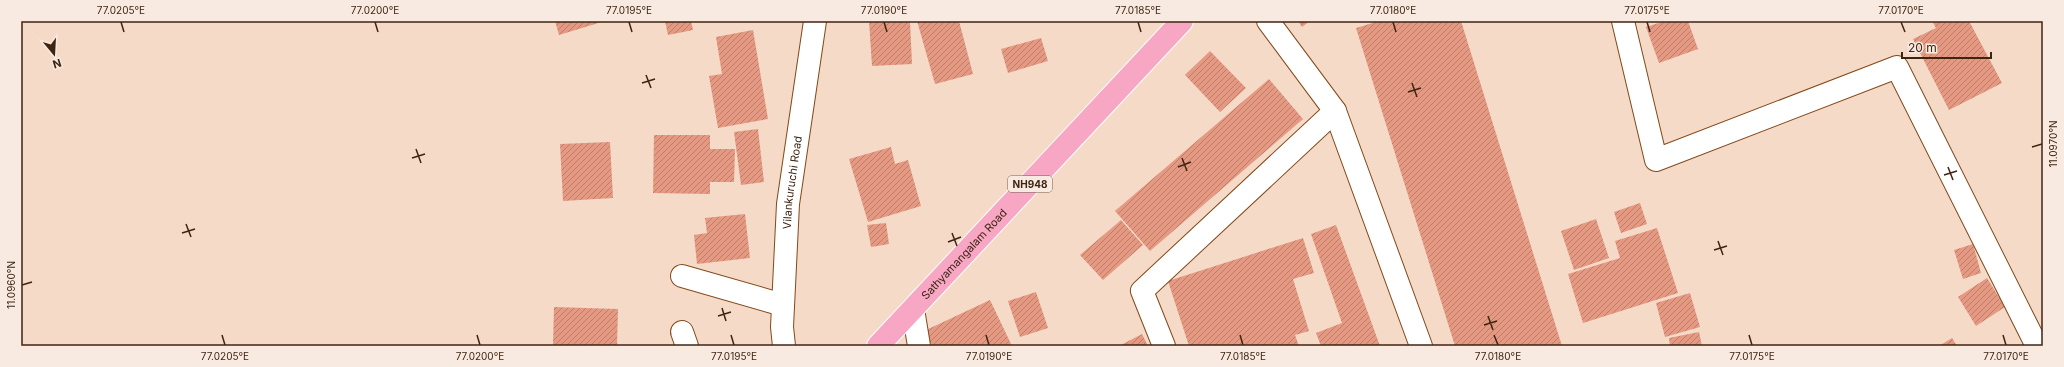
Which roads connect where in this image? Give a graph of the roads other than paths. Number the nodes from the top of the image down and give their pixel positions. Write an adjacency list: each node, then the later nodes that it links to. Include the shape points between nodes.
1 (814, 21): 7 (street, Vilankuruchi Road, via 788,204)
2 (1182, 21): 8 (highway, Sathyamangalam Road / NH948)
3 (1268, 21): 5 (street)
4 (1623, 21): 15 (street, via 1656,160 1897,67)
5 (1335, 111): 13 (street, via 1142,291); 14 (street)
6 (682, 276): 7 (street)
7 (783, 305): 10 (street, Vilankuruchi Road)
8 (913, 309): 11 (highway, Sathyamangalam Road / NH948); 12 (street)
9 (2043, 342): 15 (street)
10 (784, 346)
11 (878, 346)
12 (919, 346)
13 (1164, 346)
14 (1421, 346)
15 (2038, 346)

